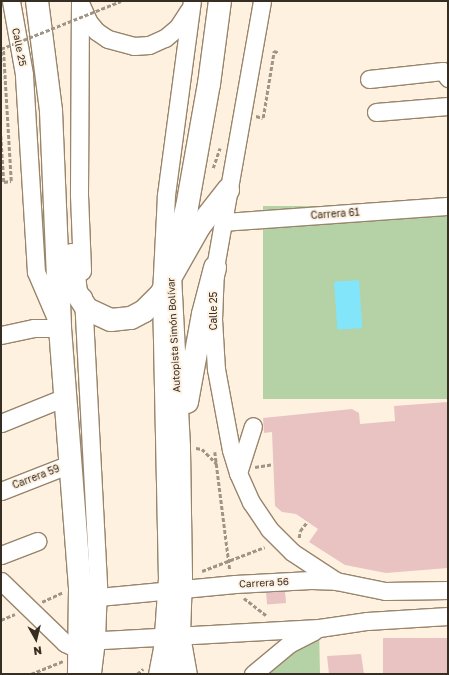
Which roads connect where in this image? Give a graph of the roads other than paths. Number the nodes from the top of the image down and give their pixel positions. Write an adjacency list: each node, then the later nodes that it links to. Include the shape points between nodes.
1 (37, 1): 10 (highway)
2 (80, 1): 5 (street, via 88,21 96,31 108,39 134,46 149,45 165,38 178,27); 18 (street, via 79,195)
3 (220, 1): 16 (highway, Autopista Simón Bolívar, via 209,84 187,207)
4 (262, 1): 12 (street, Calle 25)
5 (192, 4): 17 (street, via 166,194)
6 (8, 7): 19 (street, Calle 25, via 24,74 36,272)
7 (448, 78): 8 (street, via 443,71)
8 (369, 79)
9 (448, 106): 11 (street)
10 (51, 111): 18 (highway, via 69,195 73,283); 19 (highway)
11 (376, 112)
12 (228, 190): 14 (street, Calle 25); 16 (highway, via 199,227)
13 (448, 206): 14 (street, Carrera 61)
14 (223, 222): 15 (street, Calle 25)
15 (215, 268): 23 (street, Calle 25, via 213,319 216,370); 24 (highway, via 193,362)
16 (170, 274): 17 (highway); 24 (highway, Autopista Simón Bolívar)
17 (161, 294): 18 (highway, via 144,311 120,320 101,318); 32 (street)
18 (83, 304): 34 (street)
19 (60, 328): 20 (street, via 34,328); 21 (highway)
20 (1, 335)
21 (65, 397): 22 (street); 25 (highway)
22 (1, 423)
23 (227, 429): 26 (street, Calle 25); 26 (street, via 258,426)
24 (179, 447): 32 (highway, Autopista Simón Bolívar)
25 (70, 464): 27 (street, Carrera 59); 34 (highway)
26 (238, 473): 31 (street, Calle 25, via 251,502 280,541 306,563)
27 (1, 491)
28 (37, 541): 29 (street)
29 (1, 555)
30 (1, 581): 38 (street, via 65,643)
31 (336, 581): 32 (street, Carrera 56, via 235,584); 33 (street, Carrera 56, via 385,591)
32 (173, 590): 34 (street, Carrera 56); 37 (highway, Autopista Simón Bolívar)
33 (448, 590)
34 (89, 598): 38 (highway)
35 (448, 616): 36 (street, via 367,621)
36 (319, 628): 37 (street); 43 (street, via 289,644)
37 (171, 636): 38 (street); 40 (street); 41 (highway, Autopista Simón Bolívar); 42 (main road)
38 (83, 652): 39 (street)
39 (92, 674)
40 (157, 674)
41 (174, 674)
42 (186, 674)
43 (253, 674)

